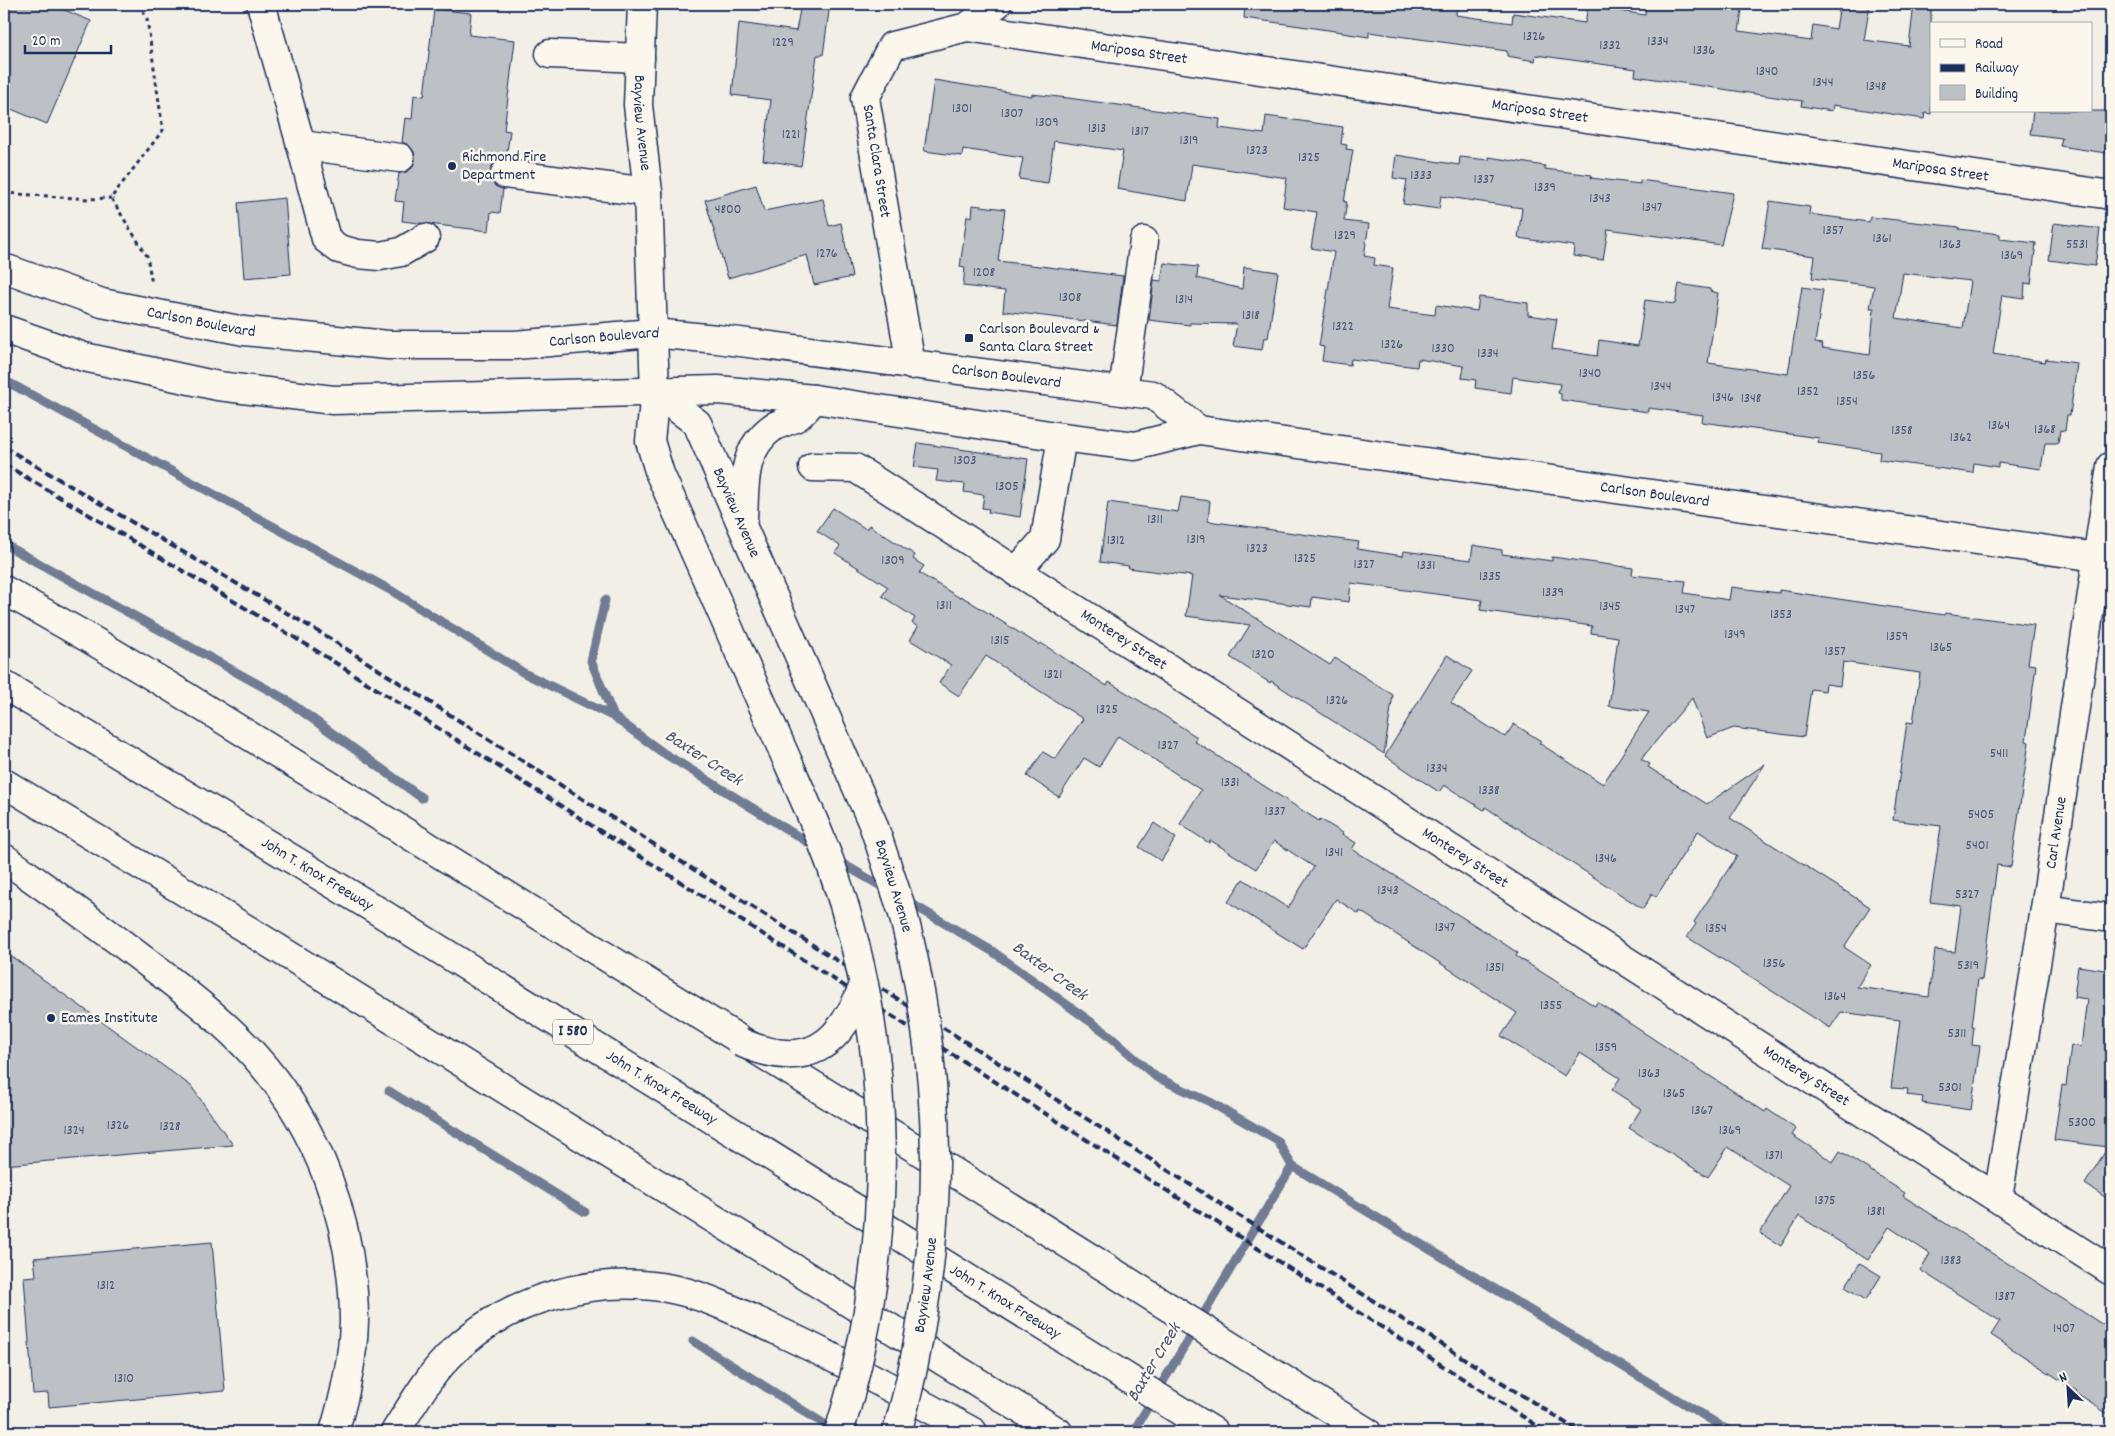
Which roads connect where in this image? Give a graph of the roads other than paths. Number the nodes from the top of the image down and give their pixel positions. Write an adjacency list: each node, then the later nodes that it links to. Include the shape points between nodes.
1 (261, 4): 7 (main road)
2 (642, 4): 6 (main road, Bayview Avenue)
3 (997, 4): 4 (main road, Santa Clara Street)
4 (967, 27): 11 (main road, Mariposa Street); 17 (main road, Santa Clara Street, via 892,46 865,98)
5 (550, 54): 6 (main road)
6 (640, 58): 10 (main road, Bayview Avenue, via 638,105)
7 (301, 145): 8 (main road); 12 (main road, via 326,238 339,249 380,256 402,252)
8 (400, 158)
9 (505, 174): 10 (main road)
10 (648, 192): 16 (main road, Bayview Avenue)
11 (2111, 195)
12 (425, 238)
13 (1144, 241): 19 (main road)
14 (4, 268): 16 (main road, Carlson Boulevard, via 102,303 244,332 388,345 515,345)
15 (4, 328): 18 (main road, Carlson Boulevard, via 84,357 218,386 333,400)
16 (652, 333): 17 (main road, Carlson Boulevard); 18 (main road, Bayview Avenue)
17 (911, 365): 19 (main road, Carlson Boulevard)
18 (655, 392): 20 (main road, Carlson Boulevard, via 718,390); 25 (main road, Bayview Avenue, via 697,423); 34 (main road, Bayview Avenue, bridge, via 650,441 660,474 821,839 841,896)
19 (1123, 392): 21 (main road, Carlson Boulevard, via 1153,395)
20 (814, 399): 22 (main road, Carlson Boulevard); 25 (main road, via 797,417 766,433 754,447 746,466)
21 (1199, 430): 22 (main road, Carlson Boulevard, via 1135,446); 26 (main road, Carlson Boulevard)
22 (1062, 437): 27 (main road, via 1045,539)
23 (2111, 466): 26 (main road, Carl Avenue)
24 (813, 467): 27 (main road, Monterey Street, via 854,468)
25 (742, 526): 37 (main road, Bayview Avenue, bridge, via 857,786 893,880 910,939 925,1022 934,1090)
26 (2105, 558): 32 (main road, Carl Avenue)
27 (1016, 572): 38 (main road, Monterey Street)
28 (4, 590): 35 (main road, via 169,686)
29 (4, 685): 46 (main road, John T. Knox Freeway / I 580, via 373,908)
30 (4, 783): 45 (main road)
31 (4, 858): 40 (main road, via 146,961 224,1024 254,1055 295,1111 317,1153 333,1194 349,1260 354,1322 346,1385)
32 (2044, 909): 33 (main road); 38 (main road, Carl Avenue)
33 (2111, 918)
34 (864, 985): 35 (main road, bridge, via 847,1020 829,1041 818,1047 788,1055 762,1051); 36 (main road, Bayview Avenue, bridge, via 874,1045)
35 (740, 1042): 36 (main road, bridge)
36 (881, 1128): 37 (main road); 42 (main road, Bayview Avenue, bridge, via 878,1236 873,1282 860,1358)
37 (937, 1162): 43 (main road, Bayview Avenue, bridge, via 926,1296); 47 (main road)
38 (1998, 1198): 39 (main road, Monterey Street)
39 (2111, 1271)
40 (334, 1432)
41 (395, 1432): 44 (main road, via 429,1380 448,1358 496,1319 552,1295 615,1285 677,1290 708,1300 828,1355)
42 (839, 1432)
43 (896, 1432)
44 (973, 1432)
45 (1058, 1432)
46 (1214, 1432)
47 (1367, 1432)

